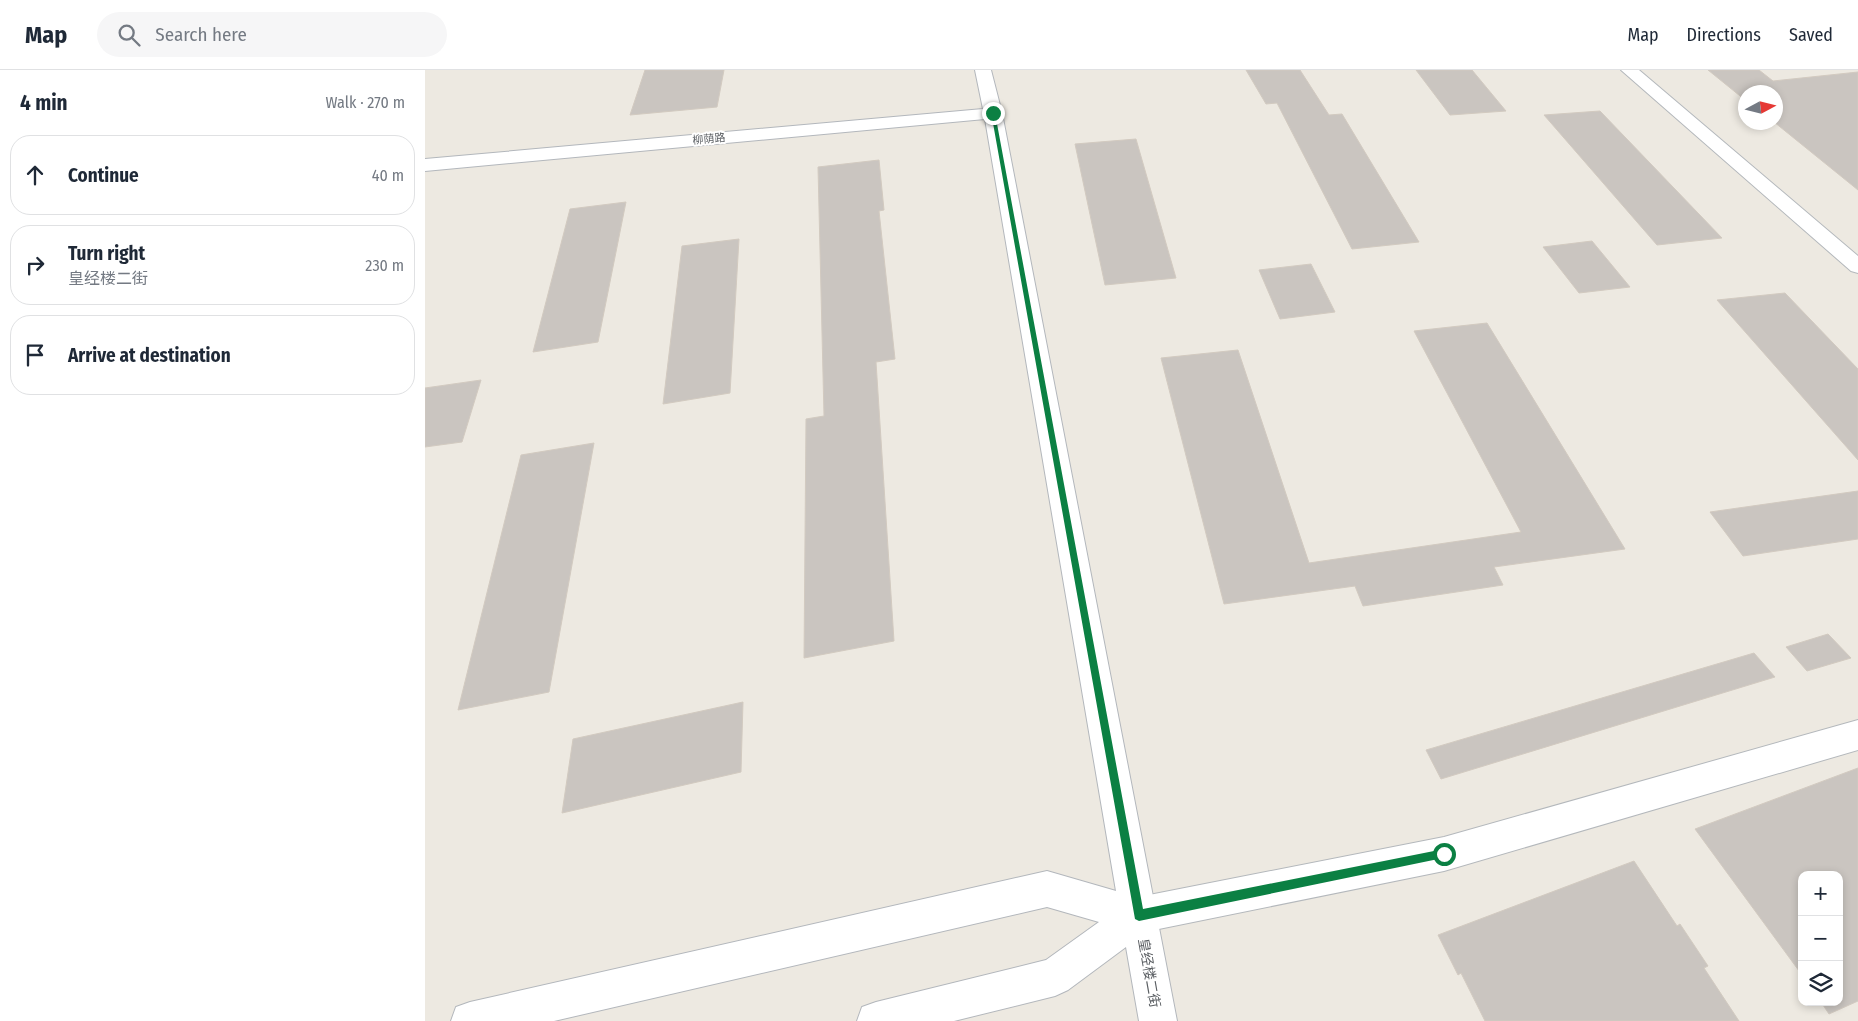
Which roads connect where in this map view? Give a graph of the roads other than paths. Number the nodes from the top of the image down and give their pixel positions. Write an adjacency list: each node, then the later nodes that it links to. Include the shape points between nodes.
1 (983, 70): 3 (street, 皇经楼二街)
2 (1629, 70): 5 (street)
3 (993, 113): 4 (street, 柳荫路); 7 (street, 皇经楼二街)
4 (425, 165)
5 (1858, 267)
6 (1858, 735): 7 (street, via 1444,854)
7 (1139, 915): 8 (street, via 1047,889); 9 (street, via 1055,977); 10 (street, 皇经楼二街)
8 (470, 1021)
9 (877, 1021)
10 (1158, 1021)

